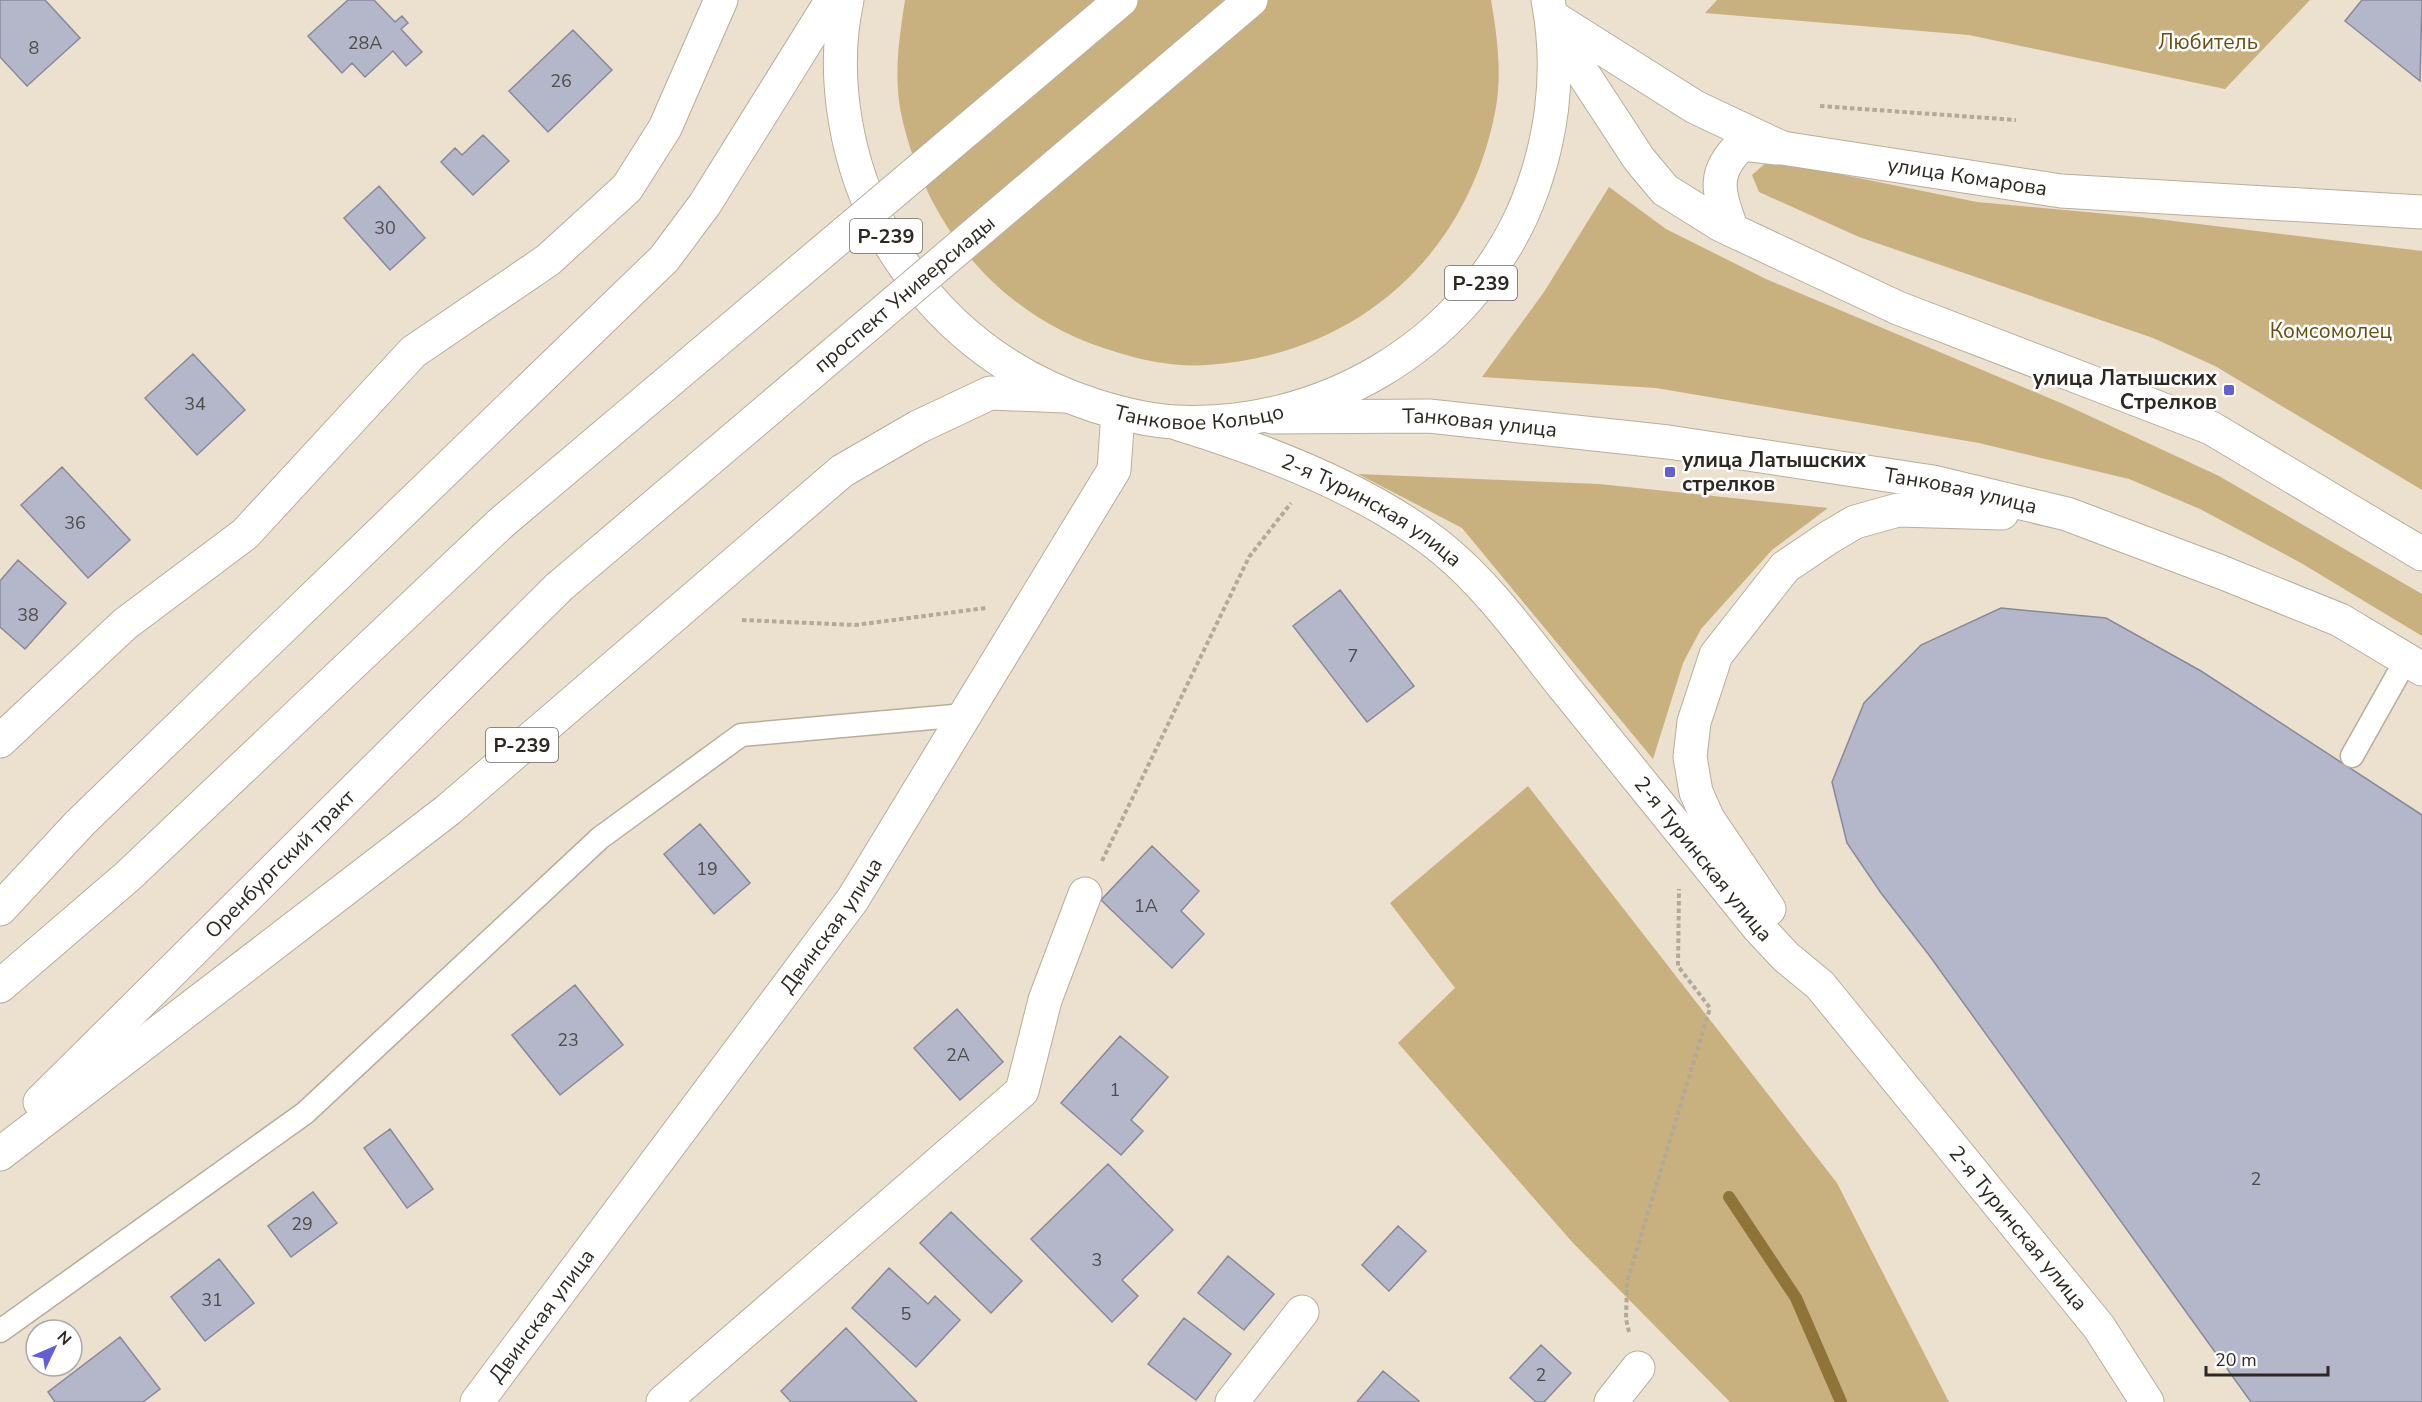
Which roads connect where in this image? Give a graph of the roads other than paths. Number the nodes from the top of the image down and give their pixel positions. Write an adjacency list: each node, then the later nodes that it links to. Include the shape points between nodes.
1 (721, 0): 19 (main road, via 665,128 627,188 548,260 413,352 245,534 125,624)
2 (832, 0): 22 (main road, via 705,204 664,259 80,823)
3 (847, 0): 10 (main road, Танковое Кольцо / Р-239, via 841,66 845,118 857,170 876,219 903,265 943,314 974,343 1017,373)
4 (1121, 0): 24 (main road, bridge, via 501,523 128,876)
5 (1251, 0): 16 (main road, проспект Универсиады, bridge)
6 (1550, 10): 7 (main road, улица Комарова, via 1695,107); 9 (main road, via 1639,159 1665,190); 12 (main road, Танковое Кольцо / Р-239, via 1554,94 1548,137 1533,189 1511,238 1481,283 1446,323 1404,357 1358,385 1307,405)
7 (1782, 148): 8 (main road, улица Комарова, via 2061,191); 9 (main road, via 1742,144 1723,166 1719,185)
8 (2422, 212)
9 (1732, 230): 15 (main road, via 1899,308 2211,428)
10 (1065, 396): 11 (main road, Танковое Кольцо / Р-239); 26 (main road, Р-239, via 990,393 918,427 842,471 448,810)
11 (1118, 412): 13 (main road, Танковое Кольцо / Р-239); 18 (main road, Двинская улица, via 1114,470)
12 (1255, 418): 13 (main road, Танковое Кольцо / Р-239); 14 (main road, Танковая улица, via 1429,416 1668,442 1934,482)
13 (1174, 423): 23 (main road, 2-я Туринская улица, via 1278,457 1314,474 1414,528 1445,551 1505,615 1758,927)
14 (2067, 514): 17 (main road, Танковая улица, via 2340,620); 23 (main road, via 1898,510 1856,522 1785,567 1716,655 1694,722 1690,757 1696,792 1708,819)
15 (2422, 554)
16 (559, 587): 25 (main road, Оренбургский тракт)
17 (2414, 664): 20 (lane)
18 (965, 715): 28 (lane, via 741,735 600,838 305,1113); 30 (main road, Двинская улица, via 853,898)
19 (0, 741)
20 (2352, 756)
21 (1085, 894): 31 (main road, via 1045,1000 1022,1091)
22 (0, 909)
23 (1820, 985): 34 (main road, 2-я Туринская улица, via 2099,1327)
24 (0, 986)
25 (0, 1141)
26 (0, 1154)
27 (1302, 1312): 32 (main road)
28 (0, 1330)
29 (1638, 1368): 33 (main road)
30 (477, 1402)
31 (663, 1402)
32 (1232, 1402)
33 (1611, 1402)
34 (2147, 1402)

